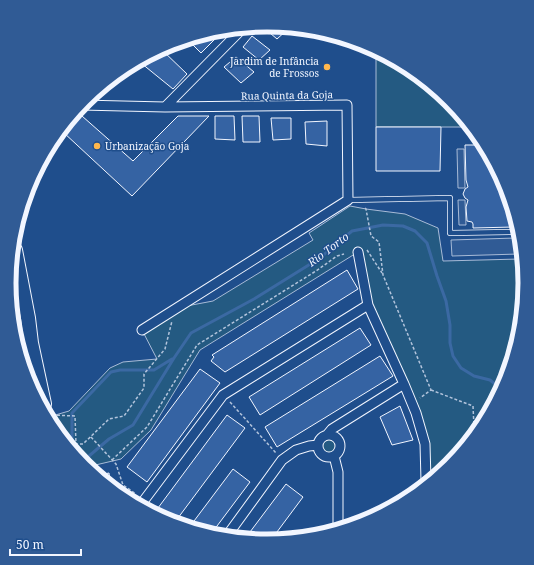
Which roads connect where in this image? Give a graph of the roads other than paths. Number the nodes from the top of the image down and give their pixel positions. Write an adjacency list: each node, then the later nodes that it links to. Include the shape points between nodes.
1 (237, 34): 3 (street)
2 (90, 105): 3 (street, Rua Quinta da Goja)
3 (165, 107): 4 (street, Rua Quinta da Goja, via 347,105)
4 (348, 200): 5 (lane, via 450,198 450,233); 10 (street)
5 (513, 232)
6 (358, 252): 9 (street)
7 (17, 271): 8 (main road)
8 (19, 300): 12 (main road)
9 (368, 305): 11 (street); 17 (street, via 223,395)
10 (142, 330)
11 (404, 384): 13 (street, via 332,429); 16 (street, via 425,444)
12 (42, 393)
13 (327, 435): 14 (street, via 320,438); 15 (street, via 339,440 341,448)
14 (318, 445): 15 (street, via 319,452 324,456); 19 (street, via 296,450 282,460)
15 (334, 456): 18 (street, via 338,472)
16 (426, 477)
17 (143, 502)
18 (338, 523)
19 (231, 531)

